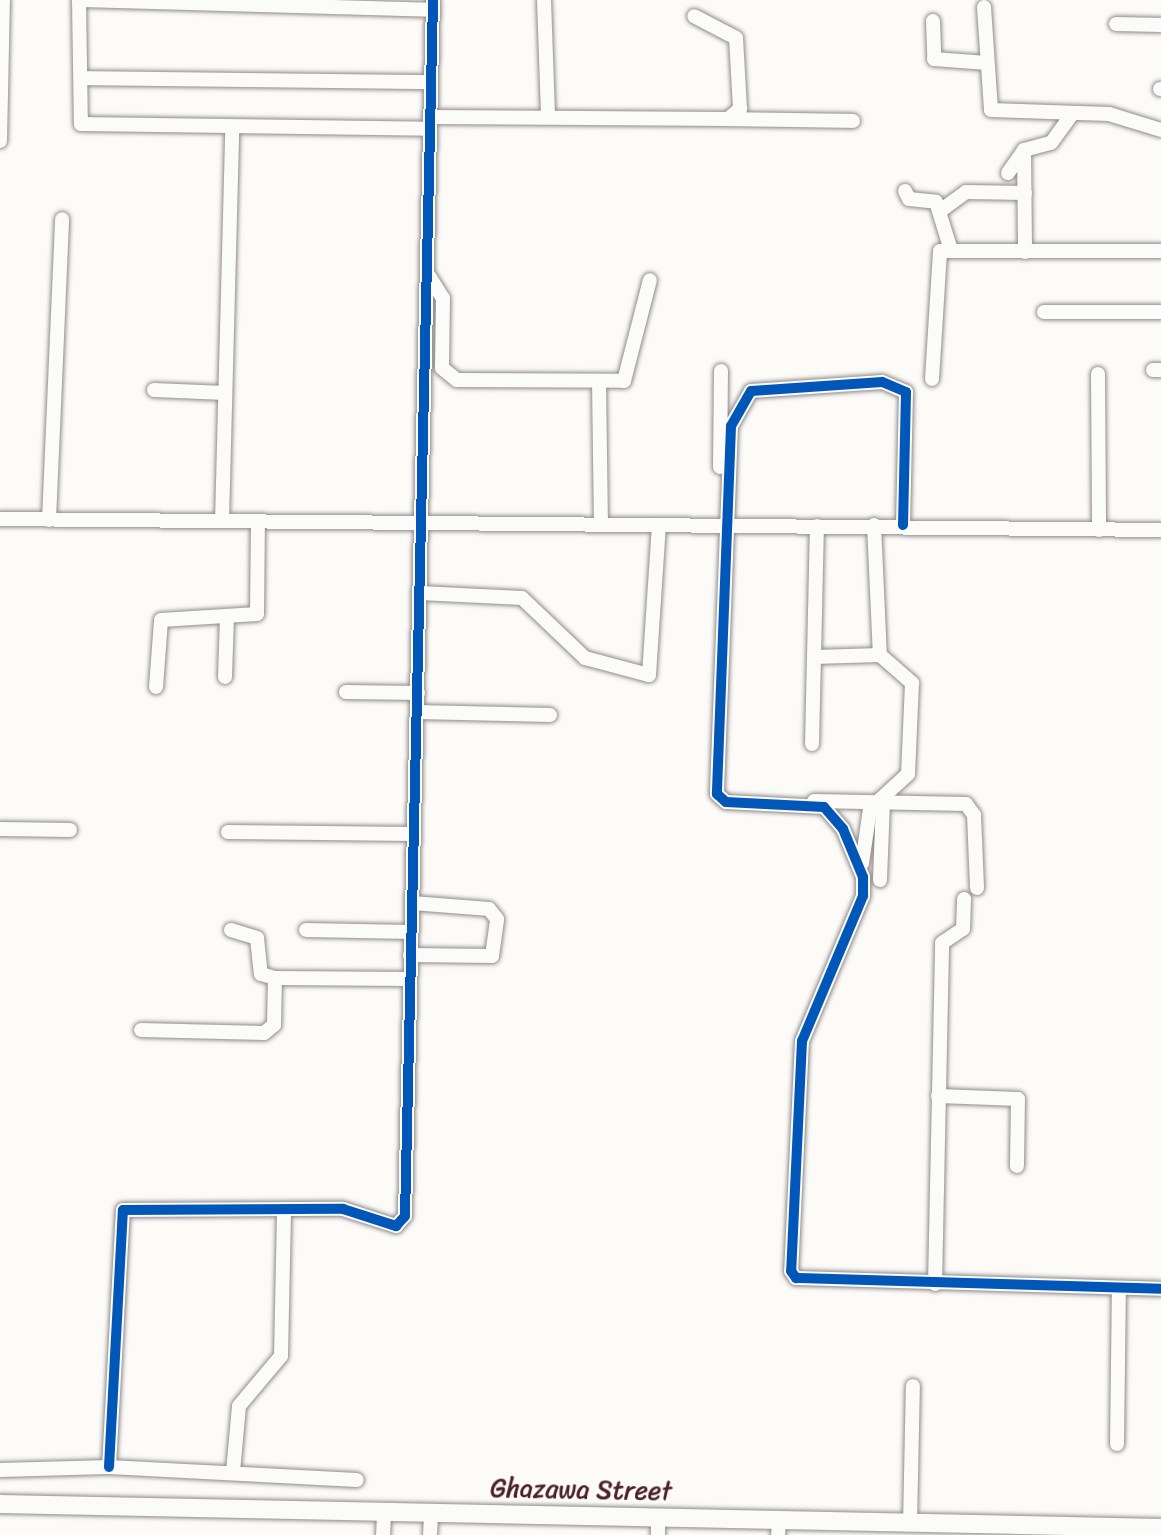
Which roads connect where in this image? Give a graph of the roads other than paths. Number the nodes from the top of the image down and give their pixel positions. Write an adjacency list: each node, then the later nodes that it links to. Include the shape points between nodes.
1 (3, 0): 17 (street)
2 (544, 0): 14 (street)
3 (79, 1): 4 (street); 11 (street)
4 (433, 5): 12 (street)
5 (984, 7): 10 (street)
6 (694, 16): 15 (street, via 736,38 740,109)
7 (933, 21): 10 (street, via 934,59)
8 (1116, 24): 9 (street)
9 (1161, 25)
10 (987, 63): 13 (street, via 991,110)
11 (81, 78): 12 (street); 19 (street, via 81,124)
12 (431, 82): 18 (street)
13 (1073, 113): 20 (street); 22 (street, via 1051,143)
14 (548, 115): 15 (street); 18 (street)
15 (728, 119): 16 (street)
16 (853, 121)
17 (0, 122): 21 (street)
18 (430, 123): 19 (street); 31 (street)
19 (232, 128): 40 (street)
20 (1161, 130)
21 (0, 141)
22 (1024, 150): 23 (street); 25 (street)
23 (1008, 173)
24 (905, 191): 26 (street, via 909,199 936,202)
25 (1025, 193): 26 (street, via 966,192); 30 (street)
26 (940, 211): 28 (street)
27 (62, 219): 42 (street)
28 (950, 247): 30 (street); 37 (street, via 935,262)
29 (1161, 251): 30 (street)
30 (1025, 252)
31 (429, 276): 38 (street, via 443,298 441,363 450,379); 45 (street)
32 (650, 280): 38 (street, via 624,381)
33 (1044, 312): 34 (street)
34 (1161, 312)
35 (721, 371): 50 (street)
36 (1098, 374): 52 (street)
37 (932, 379)
38 (599, 382): 46 (street)
39 (154, 390): 40 (street)
40 (225, 393): 43 (street)
41 (0, 519): 42 (street)
42 (49, 520): 43 (street)
43 (222, 521): 44 (street)
44 (258, 521): 45 (street); 55 (street, via 257,614)
45 (422, 523): 46 (street); 54 (street)
46 (601, 524): 47 (street)
47 (659, 525): 50 (street); 54 (street, via 649,675 585,658 522,598)
48 (874, 525): 49 (street); 51 (street); 56 (street)
49 (903, 525): 50 (street, via 906,392 882,382 751,391 731,426); 52 (street)
50 (722, 526): 51 (street); 65 (street, via 717,794 726,802)
51 (817, 526): 57 (street)
52 (1099, 530): 53 (street)
53 (1161, 530)
54 (420, 593): 61 (street)
55 (227, 618): 58 (street); 59 (street, via 159,622)
56 (880, 655): 57 (street); 66 (street, via 912,683 910,763 900,784)
57 (814, 657): 64 (street)
58 (225, 677)
59 (156, 687)
60 (346, 692): 61 (street)
61 (418, 693): 62 (street)
62 (417, 712): 63 (street); 70 (street)
63 (550, 715)
64 (812, 744)
65 (805, 801): 66 (street); 71 (street, via 832,814)
66 (879, 801): 71 (street); 72 (street); 73 (street, via 961,802 971,808)
67 (0, 829): 68 (street)
68 (70, 830)
69 (228, 832): 70 (street)
70 (414, 834): 75 (street)
71 (861, 867): 86 (street, via 863,896 802,1041 790,1268 796,1278)
72 (880, 880)
73 (977, 888)
74 (964, 899): 83 (street, via 963,929 942,943)
75 (412, 903): 78 (street); 79 (street, via 489,909 497,919 494,956)
76 (231, 930): 80 (street, via 257,938 261,974)
77 (306, 930): 78 (street)
78 (411, 932): 79 (street)
79 (410, 955): 81 (street)
80 (275, 978): 81 (street); 82 (street, via 274,1025 264,1033)
81 (410, 979): 85 (street, via 402,1223 356,1211)
82 (141, 1030)
83 (938, 1096): 84 (street, via 1018,1099); 86 (street)
84 (1017, 1166)
85 (284, 1209): 91 (street, via 120,1212); 93 (street, via 281,1356 239,1406)
86 (935, 1284): 87 (street)
87 (1119, 1289): 88 (street); 90 (street)
88 (1161, 1289)
89 (913, 1386): 98 (street)
90 (1117, 1444)
91 (109, 1467): 92 (street); 93 (street)
92 (0, 1470)
93 (233, 1472): 94 (street)
94 (357, 1480)
95 (0, 1504): 96 (main road, Ghazawa Street)
96 (384, 1513): 97 (main road, Ghazawa Street); 104 (street)
97 (431, 1513): 99 (main road, Ghazawa Street); 105 (street)
98 (910, 1524): 102 (main road, Ghazawa Street); 103 (main road, Ghazawa Street)
99 (658, 1526): 101 (main road, Ghazawa Street)
100 (1161, 1528): 103 (main road, Ghazawa Street)
101 (778, 1529): 102 (main road, Ghazawa Street)
102 (825, 1529)
103 (1100, 1531)
104 (383, 1535)
105 (430, 1535)

